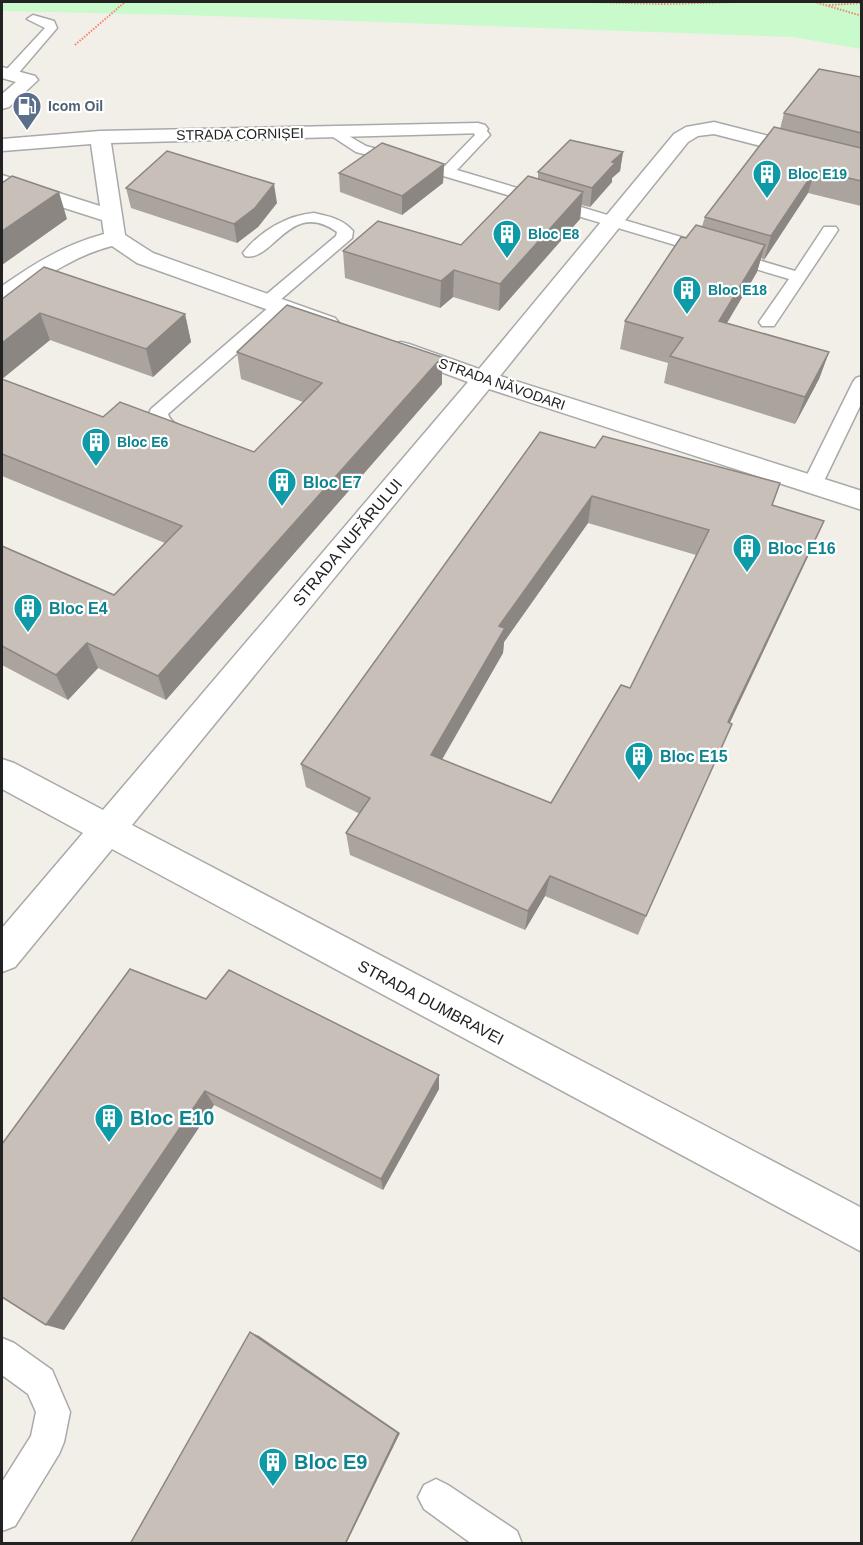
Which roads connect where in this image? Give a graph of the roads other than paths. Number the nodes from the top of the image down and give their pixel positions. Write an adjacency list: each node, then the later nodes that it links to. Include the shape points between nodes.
1 (33, 19): 2 (lane, via 50,24 51,28)
2 (6, 73): 3 (street, via 29,80)
3 (2, 103)
4 (478, 129): 5 (street, STRADA CORNIȘEI); 9 (lane, via 483,135)
5 (335, 132): 6 (street, STRADA CORNIȘEI); 9 (lane, via 361,149)
6 (100, 137): 7 (street, STRADA CORNIȘEI); 12 (street)
7 (2, 145)
8 (861, 166): 11 (street, STRADA NUFĂRULUI, via 737,132 714,128 693,131 681,138)
9 (447, 172): 11 (lane)
10 (2, 181): 12 (street)
11 (613, 222): 15 (lane); 21 (street, STRADA NUFĂRULUI)
12 (113, 227): 16 (street, via 51,262); 17 (street, via 145,258)
13 (830, 230): 15 (lane)
14 (251, 253): 17 (lane, via 303,216 315,217 345,231 344,238)
15 (798, 277): 18 (lane)
16 (2, 296)
17 (274, 304): 19 (street); 23 (lane, via 158,413 160,421 172,431)
18 (768, 322)
19 (344, 329)
20 (376, 340): 21 (street, STRADA NĂVODARI)
21 (484, 379): 24 (street, STRADA NĂVODARI); 27 (street, STRADA NUFĂRULUI)
22 (861, 382): 24 (lane)
23 (203, 443)
24 (812, 485): 25 (street, STRADA NĂVODARI)
25 (861, 501)
26 (2, 773): 27 (street, STRADA DUMBRAVEI)
27 (106, 829): 28 (street, STRADA NUFĂRULUI); 29 (street, STRADA DUMBRAVEI)
28 (2, 955)
29 (861, 1230)
30 (2, 1355): 32 (lane, via 40,1382 54,1412 47,1442)
31 (436, 1497): 33 (lane)
32 (2, 1513)
33 (504, 1544)

